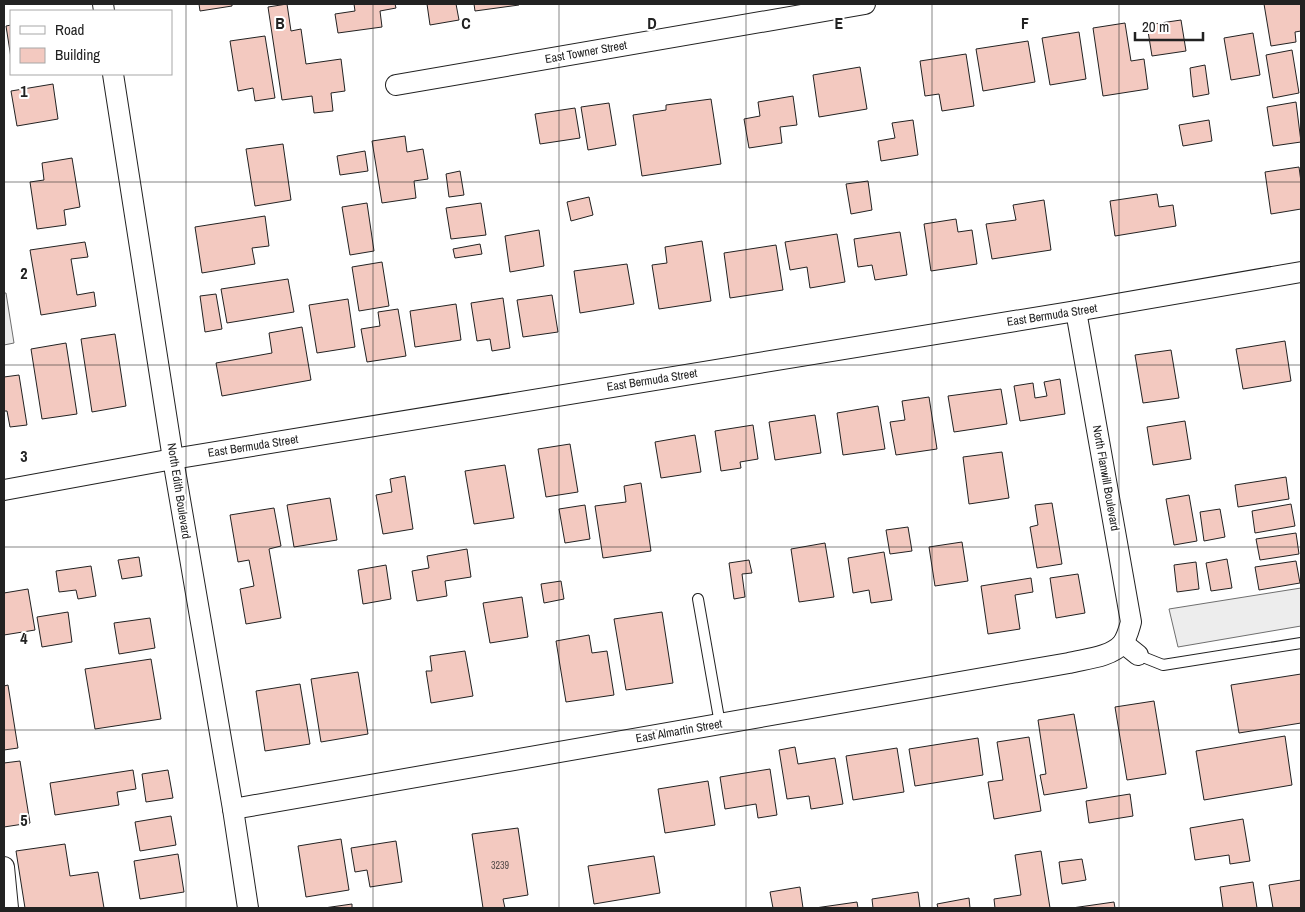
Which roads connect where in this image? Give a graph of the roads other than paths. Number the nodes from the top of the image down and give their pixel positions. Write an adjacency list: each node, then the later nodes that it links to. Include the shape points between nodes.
1 (865, 4): 2 (street, East Towner Street)
2 (834, 6): 4 (street, East Towner Street)
3 (113, 75): 7 (street, North Edith Boulevard)
4 (396, 84)
5 (1301, 272): 6 (street, East Bermuda Street)
6 (1076, 311): 7 (street, East Bermuda Street); 11 (street, North Flanwill Boulevard, via 1128,602 1131,622)
7 (174, 459): 8 (street, East Bermuda Street); 13 (street, North Edith Boulevard)
8 (4, 490)
9 (698, 599): 12 (lane)
10 (1301, 643): 11 (lane, via 1163,665)
11 (1127, 647): 12 (street, East Almartin Street, via 1069,663)
12 (720, 724): 13 (street, East Almartin Street)
13 (233, 810): 16 (street, North Edith Boulevard)
14 (4, 867): 15 (street)
15 (8, 908)
16 (248, 908)

